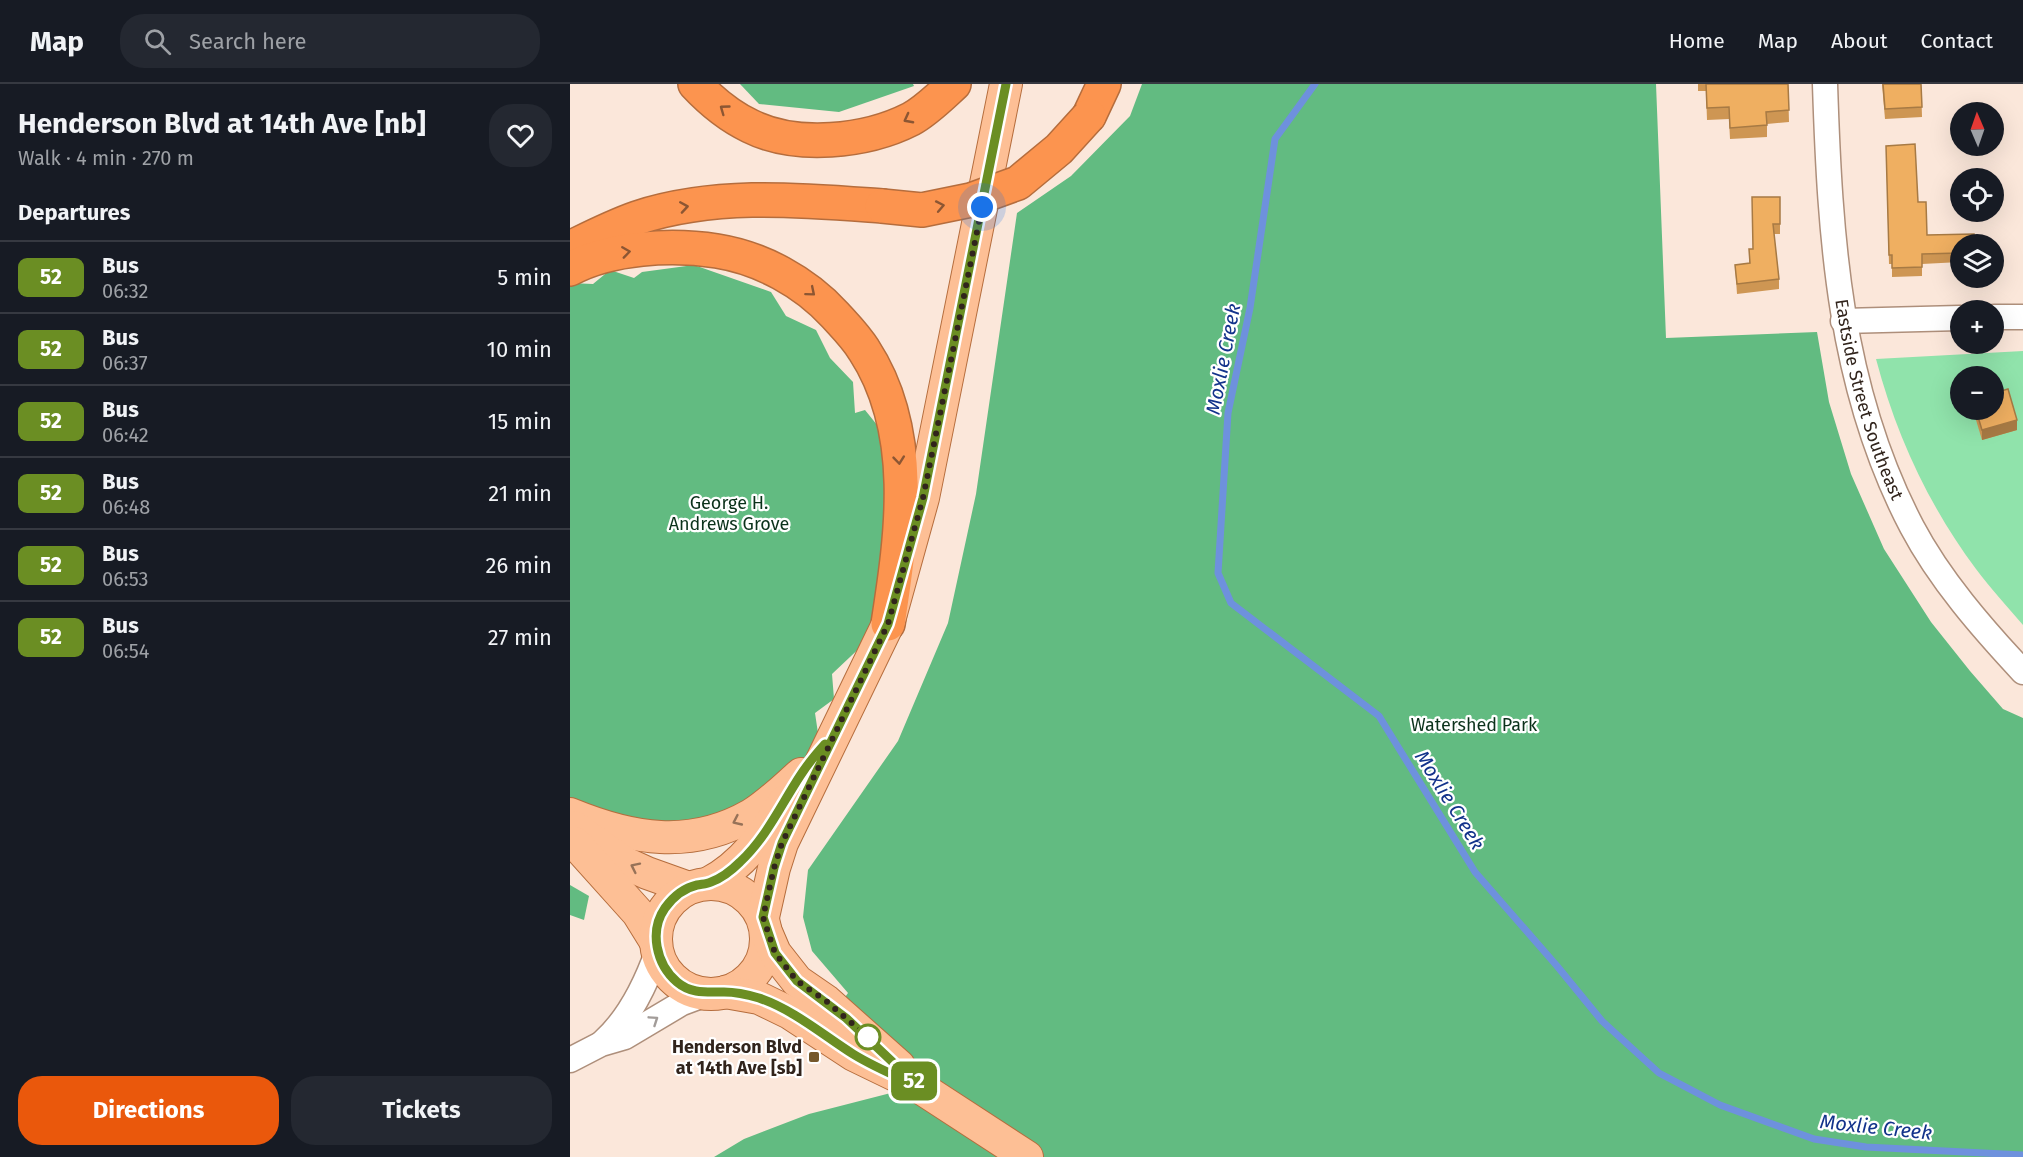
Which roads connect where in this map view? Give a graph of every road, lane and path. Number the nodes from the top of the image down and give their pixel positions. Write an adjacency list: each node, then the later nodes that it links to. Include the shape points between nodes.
1 (695, 84): 2 (highway, one-way to 1, via 913,118 862,137 836,141 780,137 750,127)
2 (954, 84)
3 (1006, 84): 12 (main road, via 923,498)
4 (1104, 84): 6 (highway, one-way to 4, bridge, via 639,218 711,203 793,199 922,210 971,200 1018,183 1059,149 1089,116)
5 (1825, 84): 11 (street, Eastside Street Southeast, via 1834,251)
6 (570, 248)
7 (570, 268): 12 (highway, one-way to 12, via 622,252 703,249 729,253 779,272 827,306 864,349 894,425 902,491 901,526)
8 (2004, 317): 9 (street)
9 (2023, 317)
10 (1950, 318): 11 (street)
11 (1843, 321): 13 (street, Eastside Street Southeast, via 1859,396 1882,466 1913,529 1948,584)
12 (888, 624): 14 (main road)
13 (2023, 672)
14 (837, 729): 15 (main road); 20 (main road, via 782,843)
15 (801, 774): 16 (main road, one-way to 16, via 753,814 706,833 679,837 621,833); 19 (main road, via 742,860 727,873)
16 (570, 813)
17 (570, 824): 19 (main road, one-way to 17, via 647,873 625,863)
18 (570, 838): 21 (main road, via 638,913)
19 (699, 886): 20 (main road, via 726,885 741,892 754,903); 21 (main road, via 675,896 664,910 657,926)
20 (765, 924): 22 (main road, via 766,947 757,969 740,986); 25 (main road, via 775,953 797,981 846,1018)
21 (657, 946): 22 (main road, via 659,957 678,983 691,990); 23 (street, via 642,991)
22 (716, 993): 23 (street, one-way to 22, via 625,1037 682,1003); 25 (main road, via 759,998 779,1007 864,1060)
23 (601, 1044): 24 (street)
24 (570, 1060)
25 (918, 1086): 26 (main road)
26 (1026, 1157)

